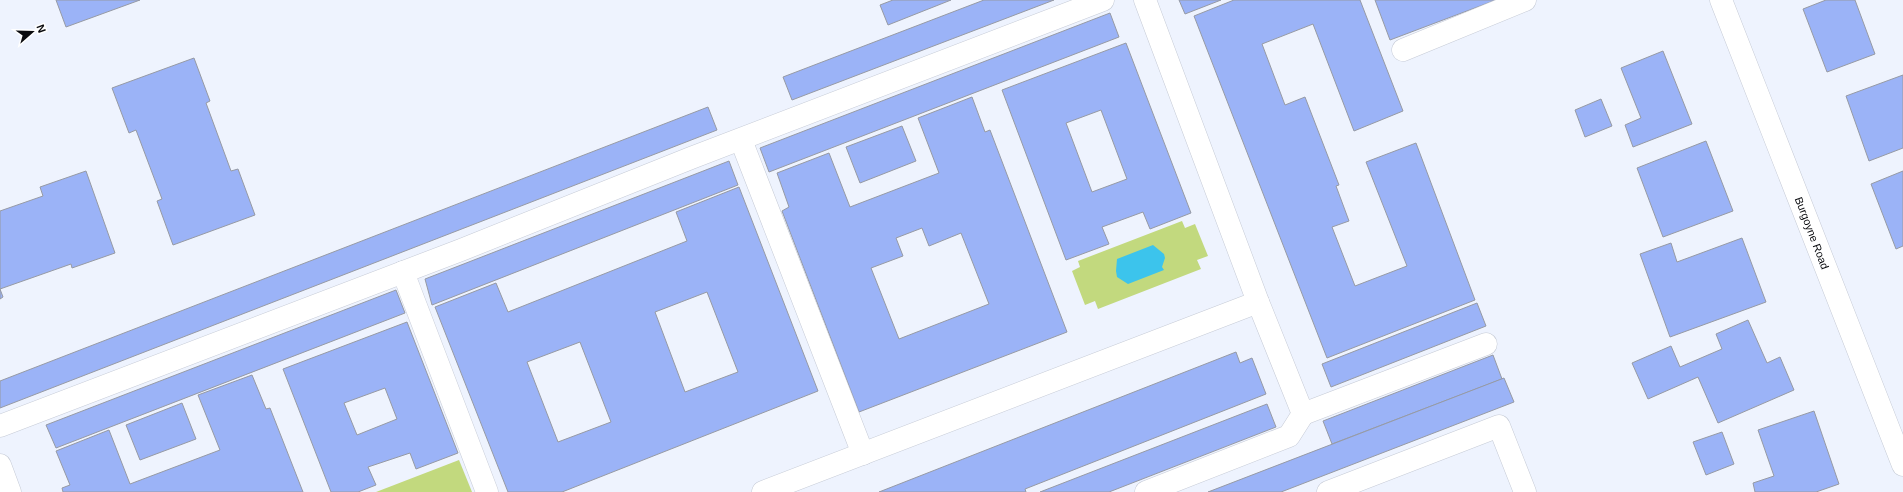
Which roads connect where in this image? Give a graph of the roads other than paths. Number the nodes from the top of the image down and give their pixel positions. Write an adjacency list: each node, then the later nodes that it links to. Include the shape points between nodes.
1 (1103, 0): 6 (street)
2 (1145, 0): 8 (street)
3 (1525, 0): 5 (street)
4 (1721, 0): 14 (street, Burgoyne Road)
5 (1402, 50)
6 (740, 140): 7 (street); 12 (street)
7 (403, 272): 11 (street); 16 (street)
8 (1258, 302): 10 (street); 12 (street)
9 (1486, 344): 10 (street)
10 (1303, 414): 18 (street, via 1289,436)
11 (0, 426)
12 (863, 454): 17 (street)
13 (0, 464): 15 (street)
14 (1903, 465)
15 (10, 492)
16 (487, 492)
17 (763, 492)
18 (1146, 492)
19 (1328, 492): 20 (street, via 1499,426)
20 (1525, 492)

